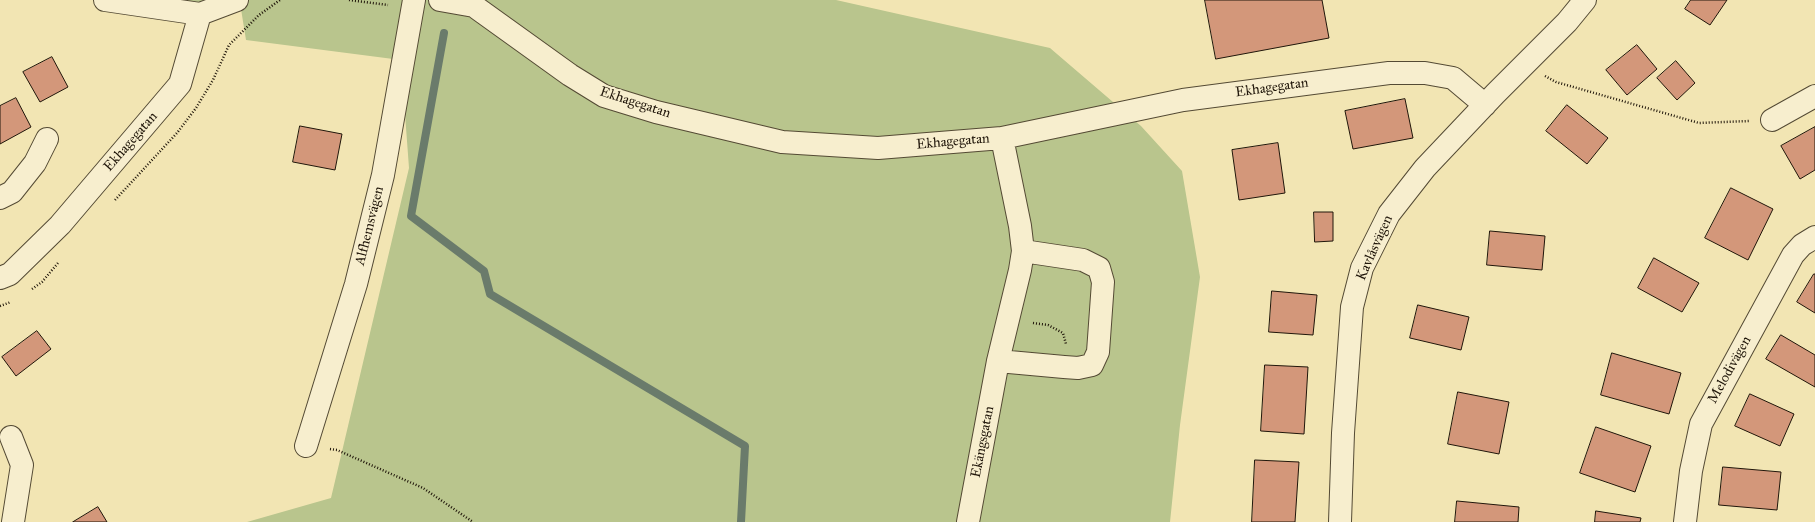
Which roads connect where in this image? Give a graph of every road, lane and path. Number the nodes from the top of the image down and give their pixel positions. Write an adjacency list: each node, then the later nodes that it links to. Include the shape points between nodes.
1 (106, 0): 8 (street)
2 (237, 0): 8 (street)
3 (349, 0): 7 (path)
4 (440, 0): 6 (street, Ekhagegatan)
5 (1586, 0): 11 (street, Kavlåsvägen)
6 (479, 3): 13 (street, Ekhagegatan, via 570,75 604,96 656,112 782,142 878,148)
7 (413, 5): 23 (street, Alfhemsvägen, via 383,175 356,284)
8 (200, 14): 18 (street, Ekhagegatan, via 180,84 60,225 10,274)
9 (1544, 76): 12 (path, via 1556,82 1699,123)
10 (1815, 96): 12 (street)
11 (1485, 106): 13 (street, Ekhagegatan, via 1452,78 1425,73 1389,73 1183,100); 27 (street, Kavlåsvägen, via 1425,168 1389,214 1362,268 1352,307)
12 (1772, 120)
13 (1002, 138): 17 (street, Ekängsgatan, via 1020,226)
14 (47, 140): 15 (street, via 35,163 12,192)
15 (0, 198)
16 (1815, 237): 28 (street, Melodivägen, via 1802,244 1793,255 1701,424 1691,472)
17 (1022, 251): 19 (street, Ekängsgatan); 21 (street, via 1083,260 1099,268 1103,282 1098,352 1092,365)
18 (0, 278)
19 (1009, 318): 20 (street, Ekängsgatan); 21 (path, via 1048,326 1063,333 1066,344)
20 (998, 361): 21 (street); 26 (street, Ekängsgatan)
21 (1064, 367)
22 (11, 438): 24 (street, via 22,465)
23 (306, 446): 25 (path, via 337,450 423,488)
24 (13, 522)
25 (473, 522)
26 (968, 522)
27 (1340, 522)
28 (1685, 522)

